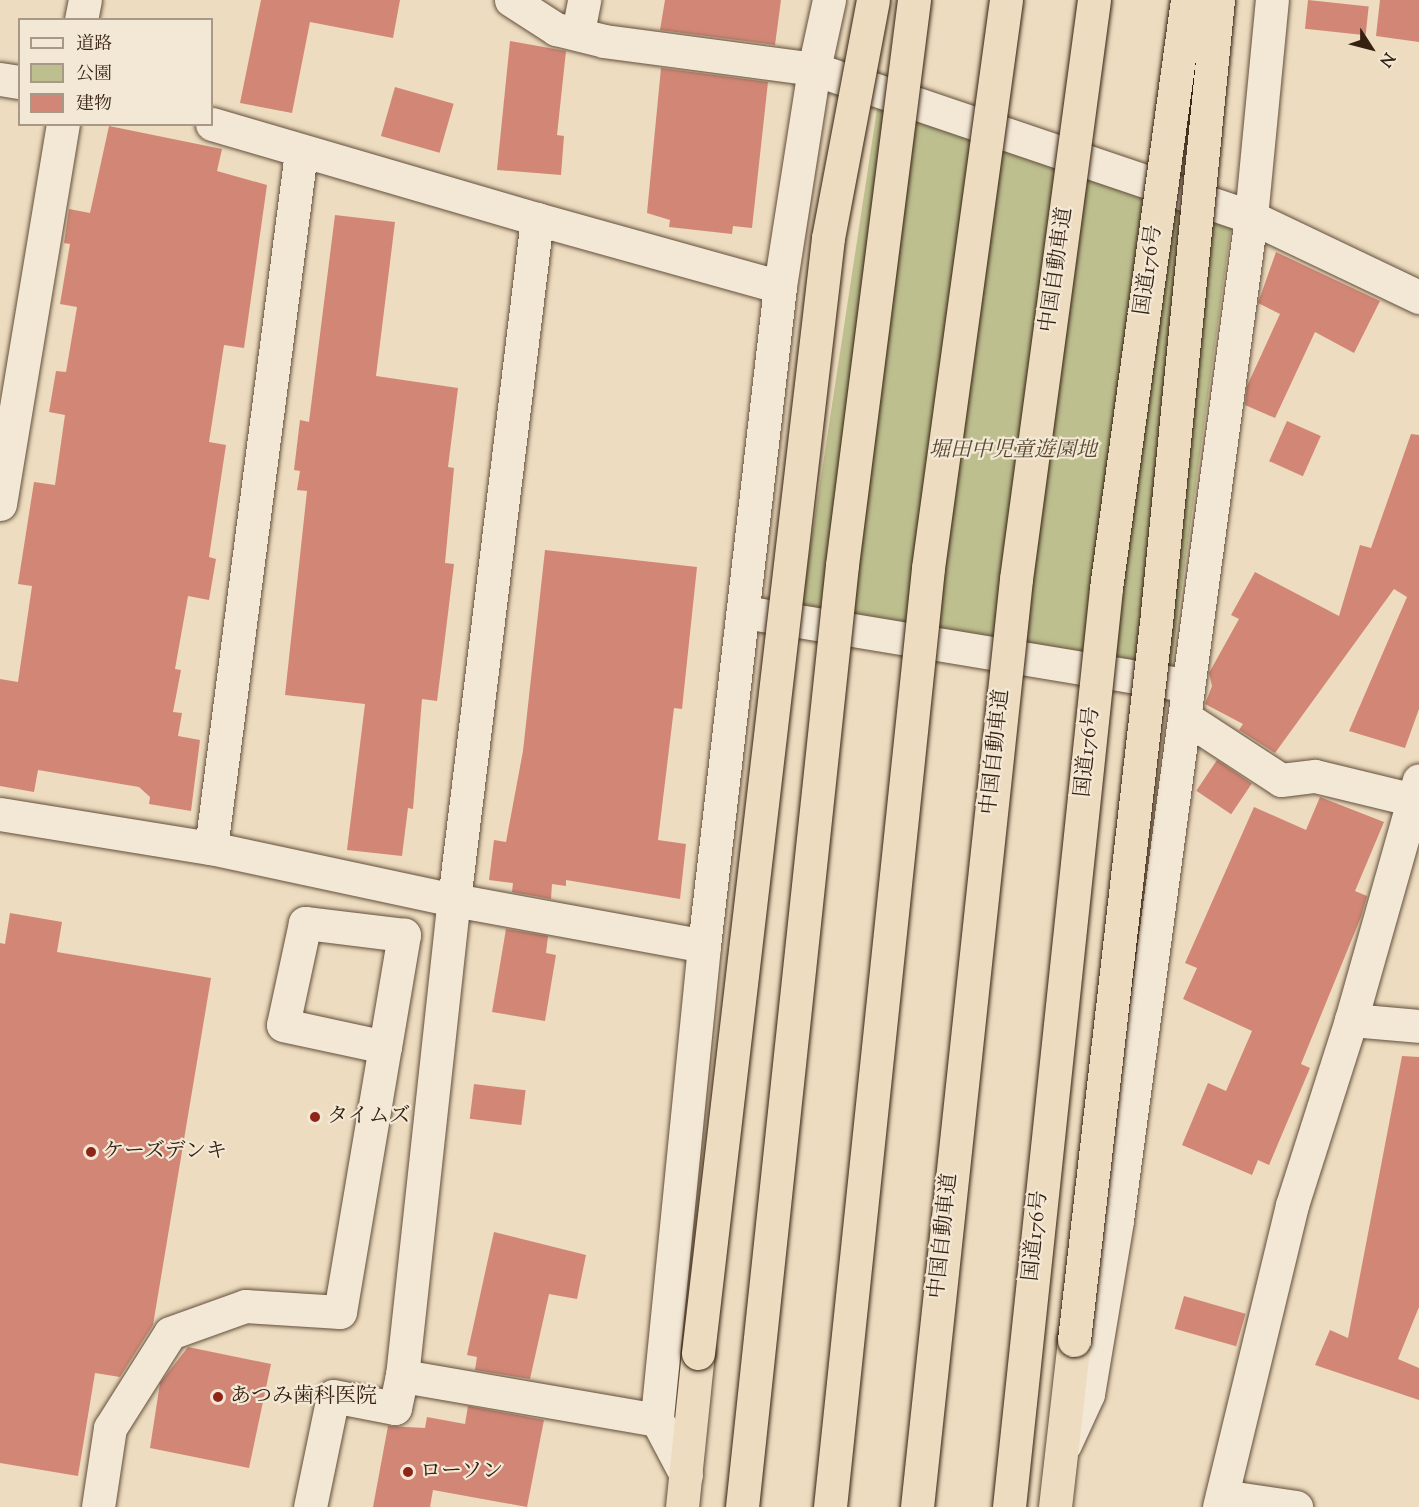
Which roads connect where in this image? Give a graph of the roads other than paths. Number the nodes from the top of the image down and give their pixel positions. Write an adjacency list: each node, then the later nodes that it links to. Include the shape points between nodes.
1 (85, 0): 12 (street)
2 (511, 0): 13 (street, via 556,29)
3 (584, 0): 13 (street)
4 (829, 0): 14 (street)
5 (873, 0): 41 (highway, bridge, via 828,238)
6 (914, 0): 45 (highway, bridge, via 842,565)
7 (1006, 0): 46 (highway, bridge, via 928,568)
8 (1094, 0): 47 (highway, 中国自動車道, bridge, via 1016,579)
9 (1186, 0): 48 (highway, 国道176号, bridge, via 1106,588)
10 (1218, 0): 40 (highway, bridge, via 1162,564)
11 (1272, 0): 20 (street)
12 (81, 18)
13 (578, 32): 14 (street, via 604,41)
14 (814, 69): 20 (street); 22 (street)
15 (0, 79): 16 (street)
16 (18, 82)
17 (213, 124): 19 (street)
18 (63, 126): 24 (street)
19 (301, 152): 21 (street); 30 (street)
20 (1251, 217): 23 (street); 27 (street)
21 (537, 219): 22 (street); 32 (street)
22 (780, 287): 26 (street)
23 (1419, 297)
24 (12, 344): 25 (street)
25 (0, 504)
26 (743, 611): 27 (street); 34 (street)
27 (1187, 702): 28 (street, via 1281,780 1315,776); 40 (street, via 1089,1394)
28 (1417, 790): 35 (street)
29 (0, 814): 30 (street)
30 (211, 848): 31 (street)
31 (367, 881): 32 (street); 33 (street)
32 (454, 900): 34 (street); 38 (street)
33 (358, 928): 37 (street, via 404,935); 37 (street, via 305,924 283,1025)
34 (704, 946): 39 (street)
35 (1352, 1020): 36 (street); 42 (street, via 1292,1205)
36 (1419, 1026)
37 (385, 1047): 43 (street, via 340,1312 245,1306 170,1333 111,1428)
38 (402, 1376): 39 (street); 44 (street, via 395,1408 333,1396)
39 (657, 1420): 41 (street)
40 (1062, 1450): 49 (highway)
41 (684, 1491)
42 (1221, 1502): 50 (street)
43 (98, 1507)
44 (310, 1507)
45 (742, 1507)
46 (830, 1507)
47 (917, 1507)
48 (1009, 1507)
49 (1056, 1507)
50 (1296, 1507)

